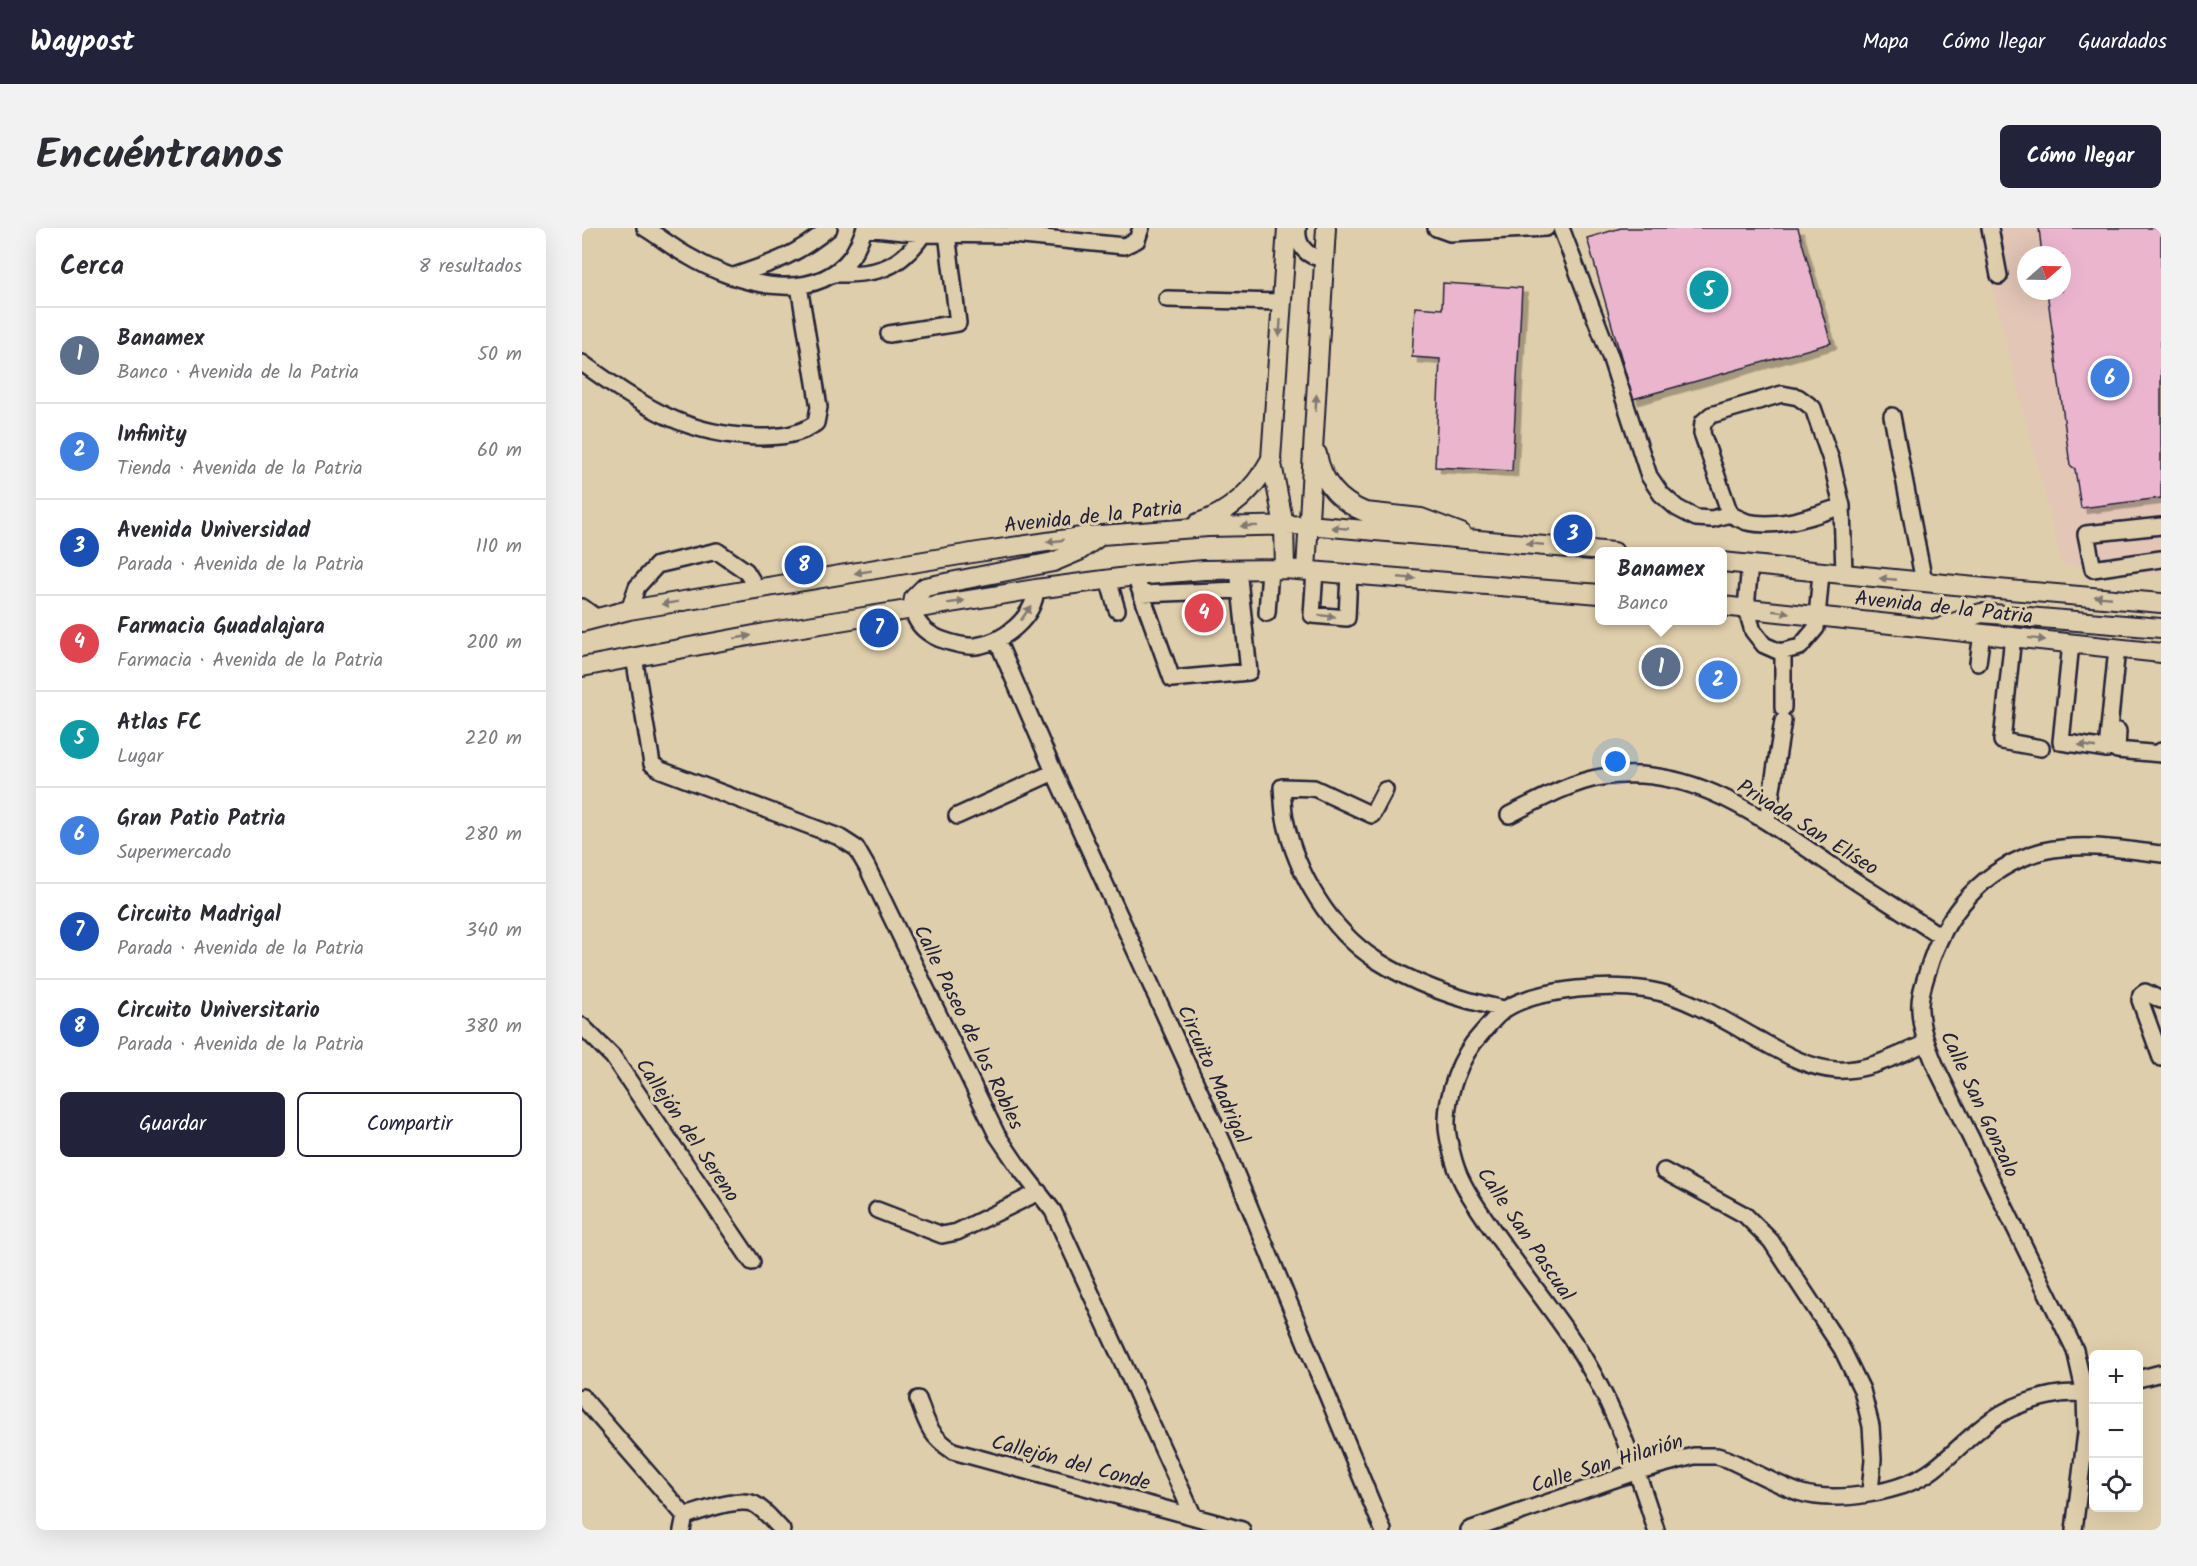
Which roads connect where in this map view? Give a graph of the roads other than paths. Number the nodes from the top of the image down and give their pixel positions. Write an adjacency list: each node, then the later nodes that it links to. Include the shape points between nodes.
1 (829, 228): 16 (street, via 807,246)
2 (865, 228): 14 (street); 17 (street, via 850,258)
3 (1141, 228): 12 (street, via 1137,240 1124,246)
4 (1287, 228): 22 (main road)
5 (1298, 228): 15 (street, via 1303,249)
6 (1326, 228): 15 (main road)
7 (1436, 228): 8 (street, via 1450,233)
8 (1546, 228)
9 (1561, 228): 29 (street, via 1610,356 1649,476 1661,494 1696,518)
10 (1990, 228): 19 (street)
11 (655, 231): 18 (street, via 688,256)
12 (1014, 232): 13 (street)
13 (947, 233): 14 (street); 23 (street, via 958,323)
14 (923, 234): 17 (street, via 901,260 884,269 862,275)
15 (1324, 258): 26 (main road, one-way to 15)
16 (780, 260): 18 (street); 20 (street)
17 (832, 274): 20 (street)
18 (734, 276): 20 (street)
19 (1999, 276)
20 (792, 286): 24 (street, via 819,407 816,423 804,432 742,437 675,422 643,406)
21 (1167, 299): 22 (street)
22 (1282, 302): 27 (main road, one-way to 27)
23 (889, 334)
24 (582, 363)
25 (1892, 416): 49 (street)
26 (1314, 433): 31 (main road); 35 (main road, via 1323,477 1349,504 1365,512 1421,518)
27 (1271, 459): 30 (main road); 33 (main road, via 1251,489 1225,511 1200,523)
28 (1842, 506): 29 (street, via 1806,518 1777,522 1748,522); 29 (street, via 1813,408 1798,397 1782,394 1711,415 1703,422 1702,433); 46 (street)
29 (1730, 514)
30 (1284, 525): 31 (main road, Avenida de la Patria); 33 (main road, Avenida de la Patria, one-way to 33); 41 (main road)
31 (1308, 525): 35 (main road, Avenida de la Patria, one-way to 31); 43 (main road)
32 (2161, 526): 37 (street, via 2086,534 2093,569)
33 (1161, 530): 34 (main road, Avenida de la Patria)
34 (1101, 535): 50 (main road, Avenida de la Patria, one-way to 50); 59 (main road, via 1079,551 1053,562 925,587 914,598)
35 (1473, 539): 36 (main road, Avenida de la Patria, one-way to 35)
36 (1595, 550)
37 (2161, 559)
38 (1727, 562): 39 (main road, Avenida de la Patria)
39 (1750, 564): 45 (main road, Avenida de la Patria); 58 (street)
40 (1238, 569): 41 (main road); 42 (main road); 52 (street)
41 (1277, 569): 43 (main road); 62 (street)
42 (1191, 571): 47 (main road); 53 (street)
43 (1310, 571): 44 (main road); 44 (street, one-way to 44, via 1312,615 1347,618)
44 (1348, 573): 55 (main road, one-way to 55)
45 (1821, 573): 46 (main road, Avenida de la Patria); 64 (street)
46 (1844, 575): 49 (main road, Avenida de la Patria, one-way to 46)
47 (1135, 576): 48 (main road); 54 (street)
48 (1108, 579): 51 (main road); 61 (street)
49 (1924, 582): 56 (main road, Avenida de la Patria, one-way to 49)
50 (757, 589): 60 (main road, Avenida de la Patria, one-way to 60); 60 (street, via 746,571 717,551 657,565 637,587)
51 (1036, 589): 59 (main road, one-way to 51); 69 (street, one-way to 51, via 1025,616)
52 (1240, 590): 53 (street); 54 (street, via 1249,672 1172,679)
53 (1192, 592): 54 (street)
54 (1141, 594)
55 (1595, 594)
56 (2161, 603)
57 (1727, 606): 58 (main road, Avenida de la Patria)
58 (1746, 608): 64 (main road, Avenida de la Patria, one-way to 64); 72 (street, via 1753,631 1764,645)
59 (912, 609): 69 (street, via 918,623 933,636 952,644 975,646); 74 (main road, one-way to 59)
60 (629, 610): 63 (main road, Avenida de la Patria)
61 (1117, 610)
62 (1267, 613)
63 (587, 616)
64 (1818, 616): 65 (main road, Avenida de la Patria); 72 (street, via 1816,628 1800,647)
65 (1940, 628): 66 (main road, via 1981,613); 67 (main road, Avenida de la Patria)
66 (2161, 628)
67 (1982, 633): 68 (main road, Avenida de la Patria); 75 (street)
68 (2013, 636): 70 (main road, Avenida de la Patria, one-way to 70); 77 (street, via 2002,741)
69 (997, 640): 79 (street, Circuito Madrigal)
70 (2071, 643): 71 (main road, Avenida de la Patria); 71 (street, one-way to 70, via 2107,749 2061,742)
71 (2121, 648): 73 (main road, Avenida de la Patria); 78 (street, via 2117,750)
72 (1783, 651): 83 (street, via 1783,714)
73 (2161, 653)
74 (634, 657): 76 (main road); 92 (street, Calle Paseo de los Robles, via 651,764 839,837 856,848 997,1135)
75 (1978, 663)
76 (582, 668)
77 (2041, 748)
78 (2161, 751)
79 (1054, 772): 82 (street); 106 (street, Circuito Madrigal, via 1224,1145)
80 (1385, 790): 87 (street, via 1372,814 1314,788 1282,787 1294,850 1312,890 1338,927 1375,959 1418,982)
81 (1509, 815): 83 (street, Privada San Elíseo, via 1551,794 1600,777 1638,775 1685,781)
82 (957, 816)
83 (1767, 822): 85 (street, Privada San Elíseo)
84 (2161, 854): 85 (street, Calle San Gonzalo, via 2077,847 2024,857 1988,877 1964,900)
85 (1941, 936): 89 (street, Calle San Gonzalo, via 1922,990 1920,1008)
86 (2161, 1000): 90 (street, via 2145,992 2140,1000)
87 (1504, 1009): 89 (street, Calle San Pascual, via 1557,992 1601,987 1644,990 1690,1003 1800,1061 1837,1070 1885,1060); 100 (street, Calle San Pascual, via 1478,1037 1454,1079 1447,1125 1455,1164 1471,1198 1571,1338 1597,1382)
88 (582, 1026): 94 (street, Callejón del Sereno, via 613,1058)
89 (1926, 1043): 97 (street, Calle San Gonzalo, via 2064,1324)
90 (2161, 1054)
91 (1664, 1170): 101 (street, via 1745,1215 1771,1241 1842,1349 1862,1390 1871,1426)
92 (1040, 1192): 93 (street, via 957,1232 942,1235); 102 (street, Calle Paseo de los Robles, via 1053,1211)
93 (877, 1210)
94 (752, 1262)
95 (2161, 1373): 96 (street)
96 (2143, 1378)
97 (2089, 1392): 101 (street, Calle San Hilarión, via 2060,1394 2014,1407 1989,1420 1932,1470 1907,1484); 109 (street, Calle San Gonzalo)
98 (582, 1397): 103 (street)
99 (918, 1399): 102 (street, Callejón del Conde, via 938,1441 953,1451)
100 (1638, 1472): 101 (street, Calle San Hilarión, via 1694,1456 1717,1456 1799,1492 1831,1496); 107 (street, Calle San Hilarión); 108 (street, Calle San Pascual)
101 (1870, 1493)
102 (1194, 1517): 104 (street, Callejón del Conde)
103 (683, 1523): 105 (street, via 744,1502 755,1505)
104 (1237, 1529)
105 (782, 1530)
106 (1383, 1530)
107 (1469, 1530)
108 (1656, 1530)
109 (2074, 1530)

